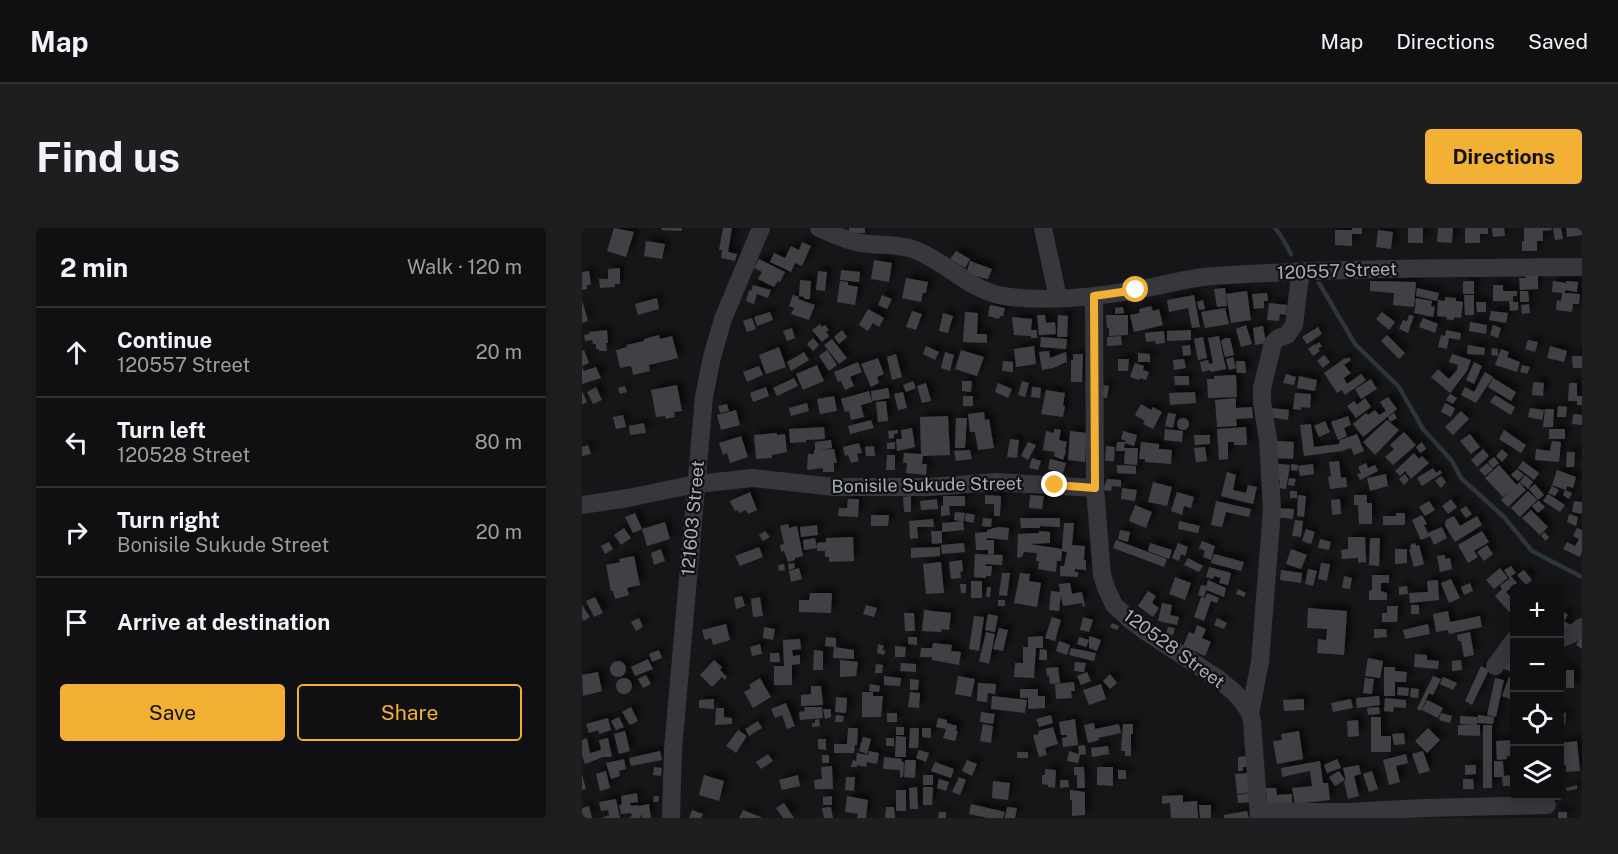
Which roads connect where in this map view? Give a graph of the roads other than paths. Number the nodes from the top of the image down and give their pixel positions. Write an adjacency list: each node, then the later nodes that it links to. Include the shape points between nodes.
1 (761, 228): 8 (street, 121603 Street, via 723,319 712,357)
2 (819, 228): 7 (street, 120557 Street, via 849,241 916,250 987,292)
3 (1043, 228): 7 (street)
4 (1582, 267): 5 (street, 120557 Street)
5 (1302, 272): 6 (street, 120557 Street, via 1200,277); 15 (street, via 1294,325 1287,335 1273,343 1262,388 1272,510 1260,662)
6 (1094, 296): 7 (street, 120557 Street); 9 (street, 120528 Street)
7 (1058, 298)
8 (696, 484): 9 (street, Bonisile Sukude Street, via 753,478 834,488 930,488 995,482); 10 (street, Bonisile Sukude Street); 18 (street, 121603 Street, via 673,749)
9 (1095, 488): 15 (street, 120528 Street, via 1102,575 1114,605 1145,631 1217,678)
10 (582, 505)
11 (1582, 627): 12 (street)
12 (1562, 638)
13 (1510, 646): 14 (street)
14 (1495, 666)
15 (1250, 713): 17 (street)
16 (1547, 805): 17 (street)
17 (1259, 815)
18 (671, 818)

